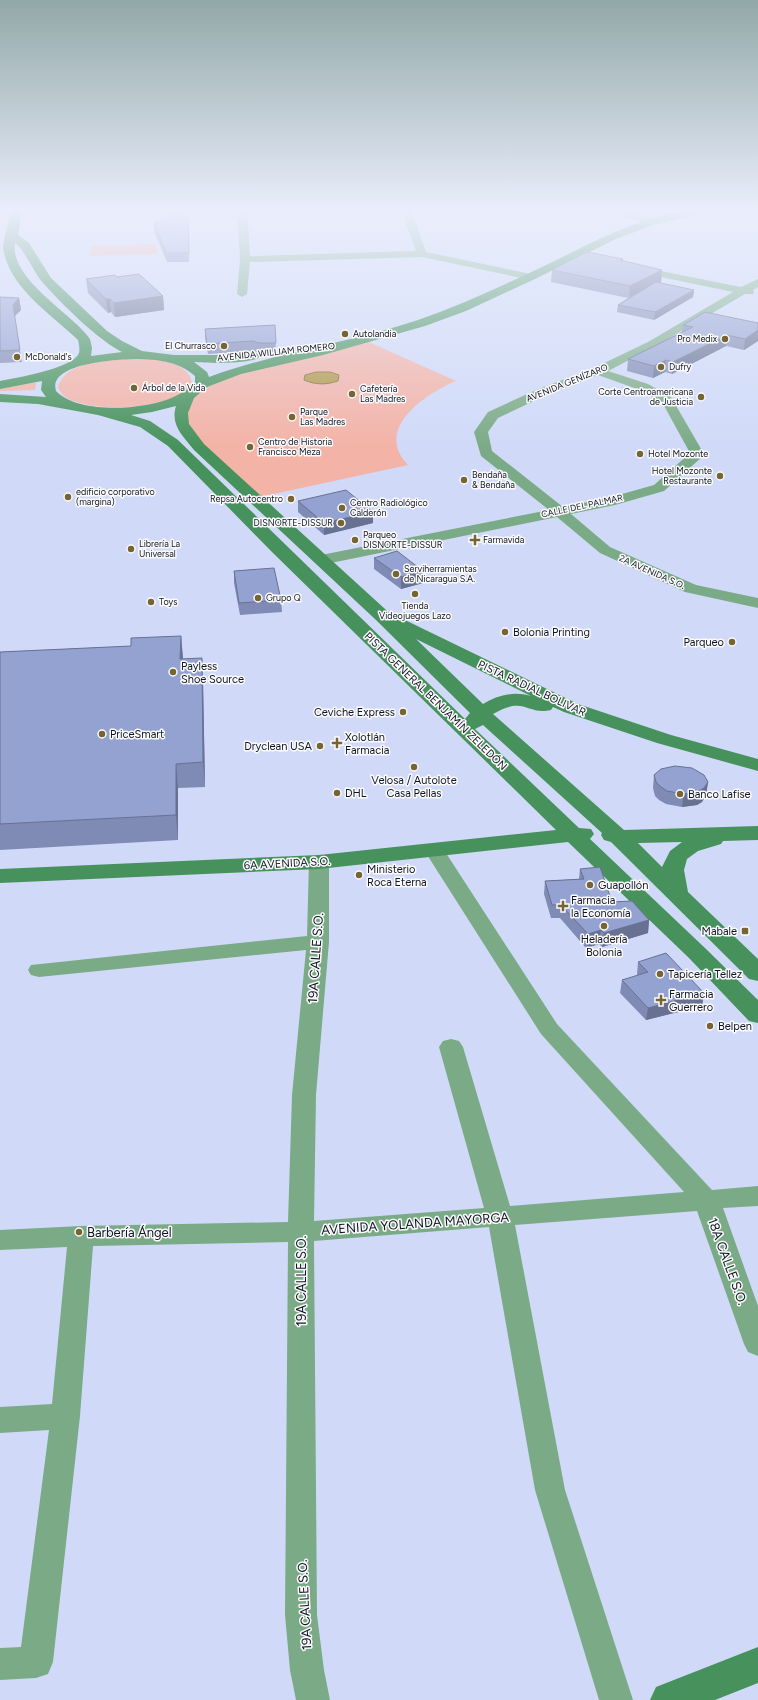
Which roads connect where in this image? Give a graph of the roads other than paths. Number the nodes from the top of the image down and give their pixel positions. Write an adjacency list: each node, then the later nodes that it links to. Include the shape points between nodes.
1 (31, 288): 13 (main road, via 84,339 85,355)
2 (55, 288): 11 (main road, via 103,334)
3 (242, 288): 9 (street)
4 (506, 288): 10 (main road, AVENIDA WILLIAM ROMERO, via 421,323)
5 (734, 288): 7 (street)
6 (746, 288): 7 (street, AVENIDA GENÍZARO)
7 (743, 290): 8 (street); 14 (street, AVENIDA GENÍZARO, via 652,344)
8 (758, 293)
9 (242, 294)
10 (342, 345): 12 (main road, AVENIDA WILLIAM ROMERO, via 224,359); 16 (main road, AVENIDA WILLIAM ROMERO, via 237,371)
11 (140, 355): 12 (main road); 13 (main road, via 106,357)
12 (163, 357): 16 (main road, via 181,361 194,368 202,375)
13 (76, 364): 15 (main road)
14 (598, 371): 23 (street, AVENIDA GENÍZARO, via 492,415 481,432 486,453); 23 (street, CALLE DEL PALMAR, via 644,386 667,400 697,454 659,488 610,502)
15 (54, 374): 17 (main road); 20 (main road, via 49,379 50,394 61,402)
16 (202, 384): 19 (main road)
17 (0, 385)
18 (0, 398): 20 (main road, via 38,400)
19 (187, 398): 21 (main road, via 152,408); 25 (main road, via 180,411 180,419 199,446)
20 (78, 408): 21 (main road)
21 (99, 411): 22 (main road, PISTA GENERAL BENJAMÍN ZELEDÓN, via 130,419 156,430)
22 (218, 487): 24 (main road, PISTA GENERAL BENJAMÍN ZELEDÓN); 25 (main road, via 242,499 304,556)
23 (559, 511): 25 (street, CALLE DEL PALMAR); 26 (street, 2A AVENIDA S.O., via 605,550 691,589)
24 (289, 557): 27 (main road, PISTA RADIAL BOLIVAR, via 303,558 313,563 357,604); 29 (main road, PISTA GENERAL BENJAMÍN ZELEDÓN)
25 (321, 560): 27 (main road)
26 (758, 603)
27 (382, 616): 28 (main road); 31 (main road, PISTA RADIAL BOLIVAR, via 571,708)
28 (482, 713): 30 (main road, via 474,720); 31 (main road, via 503,700 521,698 595,726); 37 (main road)
29 (453, 718): 30 (main road); 34 (main road, PISTA GENERAL BENJAMÍN ZELEDÓN)
30 (480, 733): 32 (main road)
31 (664, 739): 33 (main road, PISTA RADIAL BOLIVAR)
32 (514, 765): 34 (main road); 37 (main road, via 582,825)
33 (758, 765)
34 (534, 797): 36 (main road, PISTA GENERAL BENJAMÍN ZELEDÓN)
35 (751, 833): 37 (main road); 41 (main road, via 702,842 678,854 673,861 672,871)
36 (572, 834): 38 (main road, 6A AVENIDA S.O.); 43 (main road, 6A AVENIDA S.O., via 590,836 609,845 704,933); 46 (main road, PISTA GENERAL BENJAMÍN ZELEDÓN)
37 (619, 837): 41 (main road)
38 (434, 850): 39 (main road, 6A AVENIDA S.O.); 49 (street, via 549,1029)
39 (319, 862): 40 (main road, 6A AVENIDA S.O.); 42 (street, 19A CALLE S.O.)
40 (0, 876)
41 (677, 893): 43 (main road)
42 (318, 942): 44 (street); 51 (street, 19A CALLE S.O., via 304,1094)
43 (742, 957): 45 (main road)
44 (39, 970)
45 (758, 973)
46 (758, 1015)
47 (451, 1047): 50 (street)
48 (758, 1196): 49 (street, AVENIDA YOLANDA MAYORGA)
49 (707, 1200): 50 (street, AVENIDA YOLANDA MAYORGA); 54 (street, 18A CALLE S.O.)
50 (500, 1217): 51 (street, AVENIDA YOLANDA MAYORGA); 60 (street, via 550,1490)
51 (301, 1232): 52 (street, AVENIDA YOLANDA MAYORGA); 59 (street, 19A CALLE S.O., via 301,1615)
52 (81, 1236): 53 (street, AVENIDA YOLANDA MAYORGA); 55 (street)
53 (0, 1240)
54 (758, 1344)
55 (65, 1416): 56 (street); 57 (street, via 36,1662)
56 (0, 1420)
57 (0, 1664)
58 (758, 1665): 61 (main road)
59 (313, 1700)
60 (616, 1700)
61 (669, 1700)

